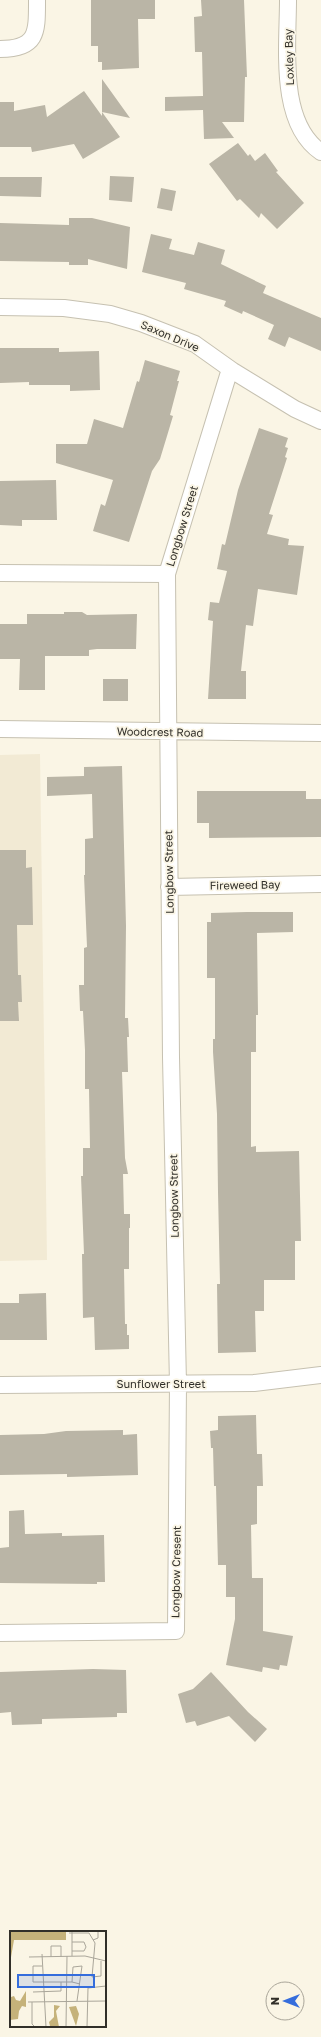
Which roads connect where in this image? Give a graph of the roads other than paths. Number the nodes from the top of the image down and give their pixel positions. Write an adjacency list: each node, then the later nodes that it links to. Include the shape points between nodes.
1 (37, 0): 3 (street, via 37,27 31,40 21,46)
2 (288, 0): 4 (street, Loxley Bay, via 289,84 296,118 310,144)
3 (0, 49)
4 (321, 152)
5 (0, 307): 6 (street, Saxon Drive, via 64,308 110,314 195,344)
6 (230, 369): 7 (street, Saxon Drive); 9 (street, Longbow Street)
7 (321, 421)
8 (0, 573): 9 (street)
9 (167, 574): 11 (street, Longbow Street)
10 (0, 730): 11 (street, Woodcrest Road)
11 (168, 732): 12 (street, Woodcrest Road); 14 (street, Longbow Street)
12 (321, 733)
13 (321, 884): 14 (street, Fireweed Bay)
14 (169, 887): 16 (street, Longbow Street)
15 (321, 1375): 16 (street, Sunflower Street, via 254,1383)
16 (178, 1384): 17 (street, Sunflower Street); 18 (street, Longbow Cresent, via 176,1631)
17 (0, 1385)
18 (0, 1633)

